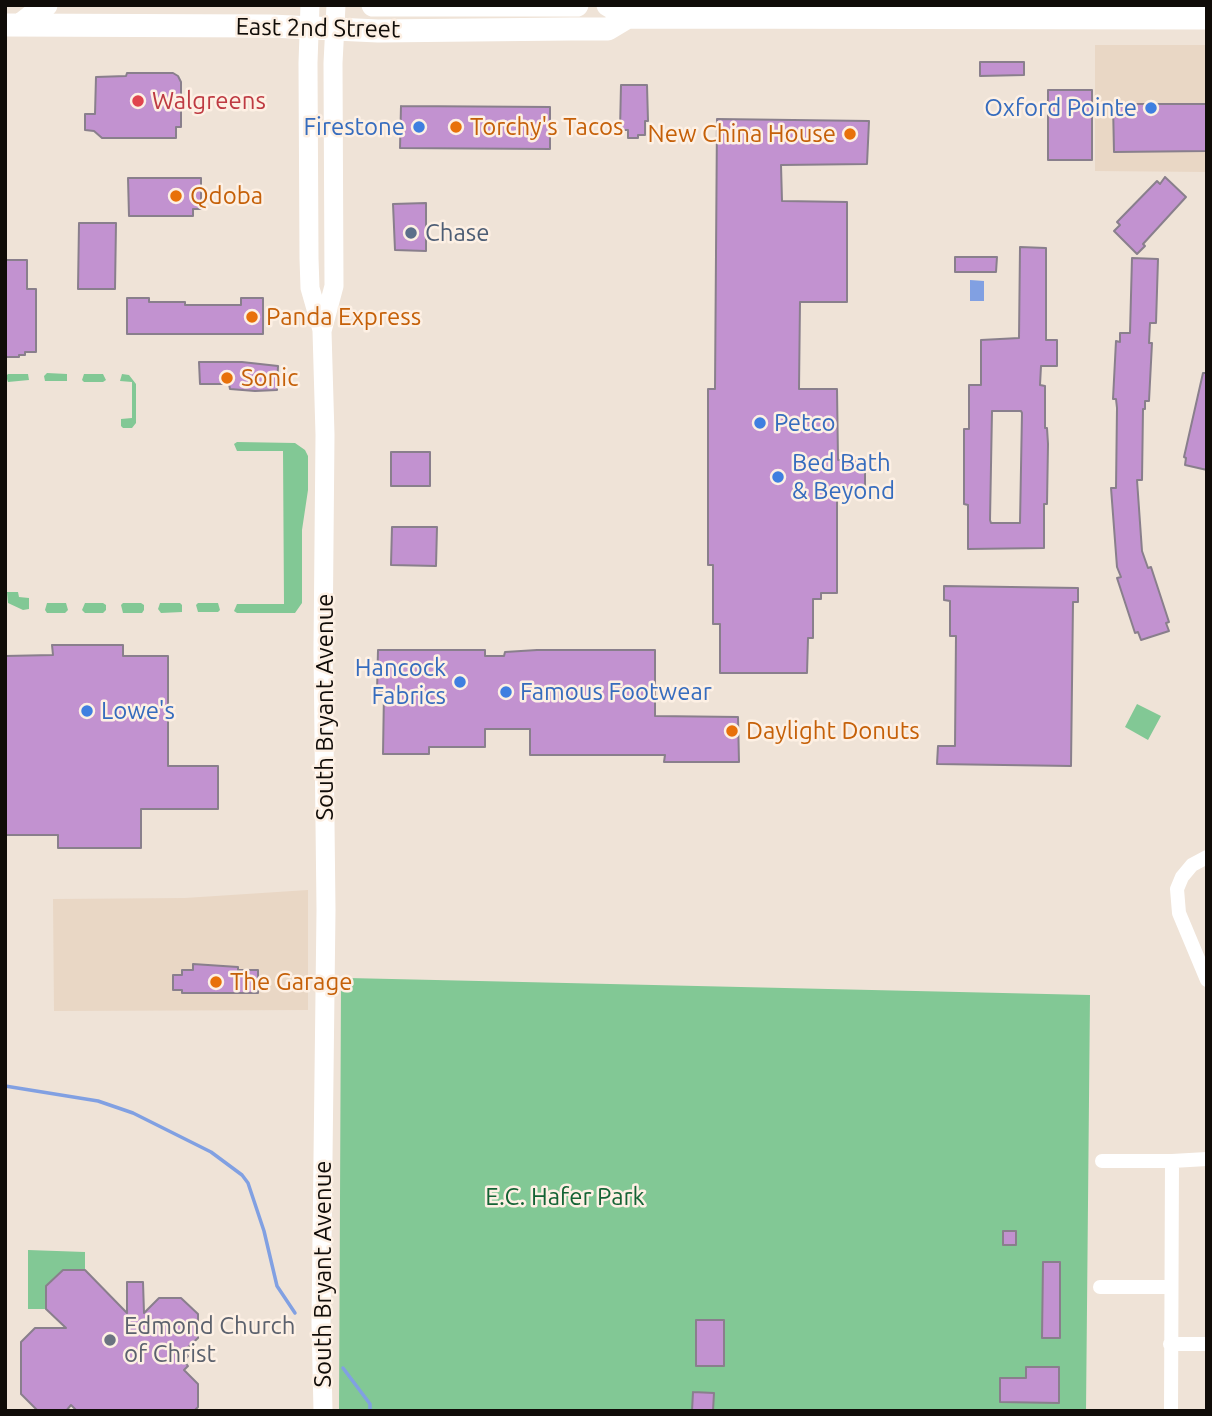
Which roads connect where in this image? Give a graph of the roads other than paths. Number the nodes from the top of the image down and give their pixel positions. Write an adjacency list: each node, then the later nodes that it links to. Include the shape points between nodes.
1 (46, 5): 10 (main road)
2 (335, 5): 11 (main road, South Bryant Avenue)
3 (373, 5): 4 (main road, East 2nd Street)
4 (577, 5)
5 (608, 5): 8 (main road)
6 (972, 12): 8 (main road, East 2nd Street); 9 (main road, East 2nd Street)
7 (310, 17): 10 (main road, East 2nd Street); 11 (main road, East 2nd Street); 12 (main road, via 309,268)
8 (628, 17): 11 (main road, East 2nd Street, via 608,29)
9 (1207, 18)
10 (13, 25)
11 (334, 29): 12 (main road, South Bryant Avenue, via 334,286)
12 (322, 331): 22 (main road, South Bryant Avenue, via 326,435)
13 (1207, 857): 14 (street, via 1192,866 1177,889 1179,913)
14 (1207, 980)
15 (1207, 1159): 17 (street)
16 (1102, 1161): 17 (street)
17 (1172, 1161): 19 (street)
18 (1100, 1287): 19 (street)
19 (1170, 1287): 20 (street)
20 (1170, 1344): 21 (street); 23 (street)
21 (1207, 1344)
22 (323, 1411)
23 (1171, 1411)

